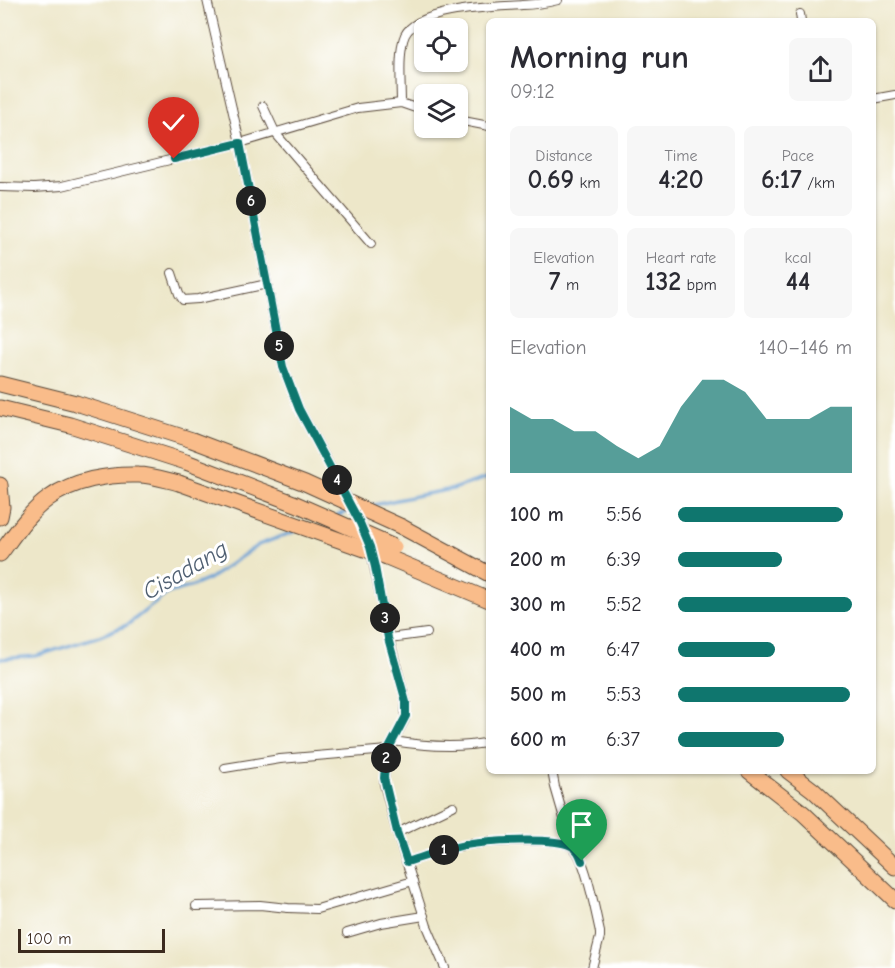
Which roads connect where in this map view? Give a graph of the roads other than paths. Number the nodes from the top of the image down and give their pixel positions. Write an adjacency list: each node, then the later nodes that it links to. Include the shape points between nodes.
1 (207, 0): 11 (street)
2 (558, 0): 5 (street, via 454,11 417,23 406,33 402,44)
3 (895, 95): 4 (street)
4 (876, 98)
5 (401, 103): 7 (street); 10 (street, via 358,108)
6 (263, 106): 10 (street)
7 (414, 108)
8 (468, 122): 9 (street)
9 (486, 125)
10 (276, 134): 11 (street); 13 (street)
11 (240, 143): 12 (street, via 62,186); 15 (street)
12 (0, 188)
13 (371, 244)
14 (172, 273): 15 (street, via 183,300)
15 (267, 284): 25 (street, via 283,367 293,396 370,547)
16 (0, 384): 22 (highway, bridge, via 76,403 192,440 305,483 402,527)
17 (0, 408): 20 (highway, bridge, via 70,425 186,462 296,504)
18 (0, 485): 19 (highway)
19 (0, 517)
20 (391, 552): 21 (highway, bridge, via 179,483 140,475 107,476 73,485 49,498); 23 (highway)
21 (0, 554)
22 (486, 571)
23 (486, 598)
24 (427, 633): 25 (street)
25 (388, 638): 26 (street, via 406,708 405,719)
26 (393, 741): 27 (street, via 448,746); 28 (street)
27 (486, 743)
28 (388, 750): 29 (street); 34 (street, via 384,784)
29 (225, 768)
30 (553, 774): 35 (street)
31 (753, 774): 39 (highway, via 803,813)
32 (792, 774): 37 (highway)
33 (453, 806): 34 (street)
34 (397, 832): 36 (street)
35 (572, 846): 36 (street, via 548,841 466,845); 43 (street, via 580,856 597,918 600,938)
36 (407, 862): 38 (street)
37 (895, 867)
38 (413, 881): 40 (street, via 317,909); 41 (street)
39 (895, 900)
40 (196, 906)
41 (424, 916): 42 (street); 44 (street)
42 (346, 933)
43 (593, 966)
44 (445, 968)

